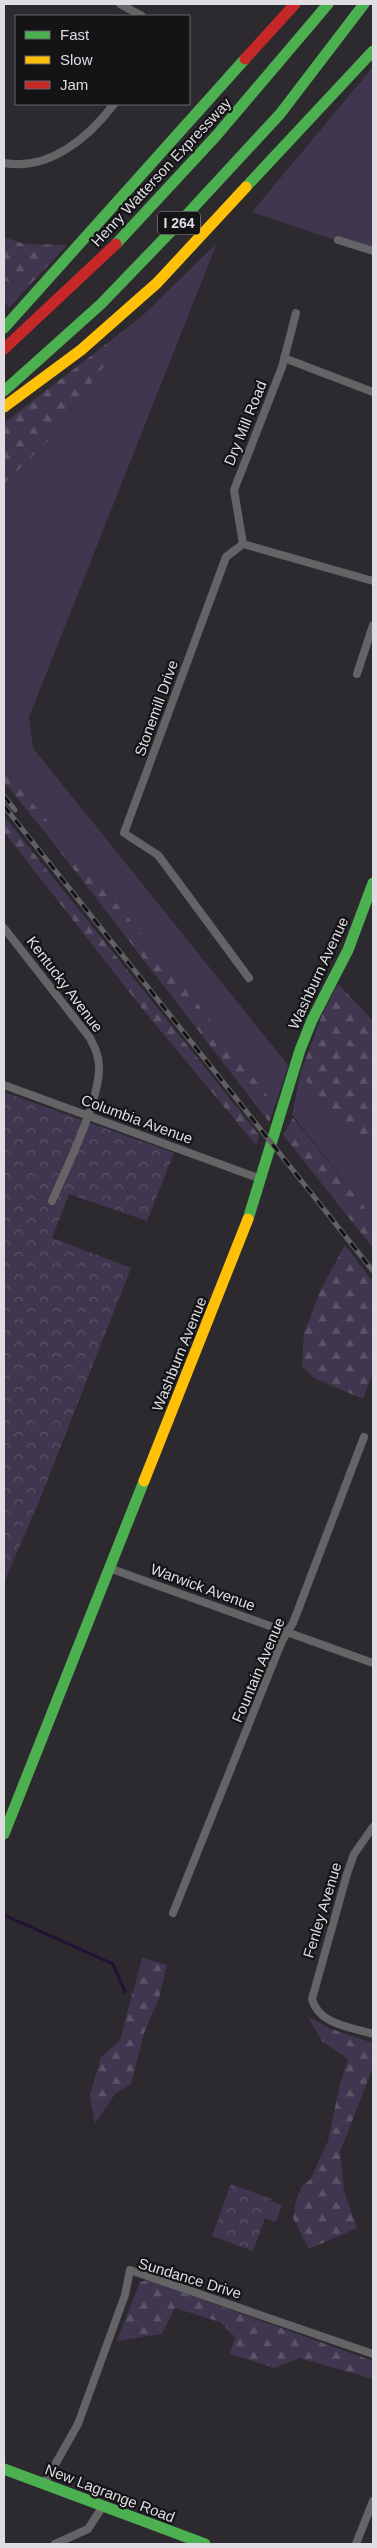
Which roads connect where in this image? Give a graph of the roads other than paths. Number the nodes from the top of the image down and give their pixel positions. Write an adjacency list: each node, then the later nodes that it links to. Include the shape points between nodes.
1 (120, 4): 6 (street)
2 (278, 4): 7 (main road)
3 (295, 4): 7 (main road)
4 (328, 4): 16 (main road, Henry Watterson Expressway / I 264, via 216,136 99,262)
5 (364, 4): 18 (main road, I 264, via 280,114 181,221 101,304)
6 (140, 15)
7 (275, 24): 15 (main road)
8 (373, 40): 9 (main road)
9 (369, 55): 20 (main road, via 157,283 81,350)
10 (113, 105): 11 (street, via 91,131 64,151 26,163)
11 (4, 163)
12 (338, 240): 13 (street)
13 (373, 251)
14 (296, 313): 17 (street, Dry Mill Road)
15 (4, 328)
16 (4, 349)
17 (284, 358): 19 (street); 21 (street, Dry Mill Road, via 234,490)
18 (4, 390)
19 (373, 392)
20 (4, 408)
21 (243, 544): 22 (street); 28 (street, Stonemill Drive, via 226,557 124,833 158,855)
22 (373, 581)
23 (373, 626): 24 (street)
24 (357, 674)
25 (373, 883): 26 (main road, Washburn Avenue)
26 (370, 900): 31 (main road, Washburn Avenue, via 300,1050)
27 (4, 928): 30 (street, Kentucky Avenue, via 77,1020 96,1051 99,1076)
28 (249, 978)
29 (4, 1085): 30 (street, Columbia Avenue)
30 (88, 1116): 31 (street, Columbia Avenue); 32 (street, Kentucky Avenue)
31 (260, 1179): 34 (main road, Washburn Avenue, via 252,1210)
32 (52, 1201)
33 (364, 1437): 35 (street, Fountain Avenue)
34 (109, 1568): 35 (street, Warwick Avenue); 38 (main road, Washburn Avenue)
35 (287, 1632): 36 (street, Warwick Avenue); 39 (street, Fountain Avenue)
36 (373, 1663)
37 (373, 1827): 40 (street, Fenley Avenue, via 354,1854 312,1999 322,2017)
38 (4, 1834)
39 (173, 1913)
40 (373, 2034)
41 (373, 2354): 43 (street, Sundance Drive, via 130,2270 125,2295 78,2424)
42 (4, 2469): 43 (main road, New Lagrange Road)
43 (44, 2484): 45 (main road, New Lagrange Road)
44 (373, 2501): 48 (street)
45 (103, 2506): 46 (street, via 88,2529); 47 (main road, New Lagrange Road)
46 (55, 2544)
47 (205, 2544)
48 (356, 2544)

